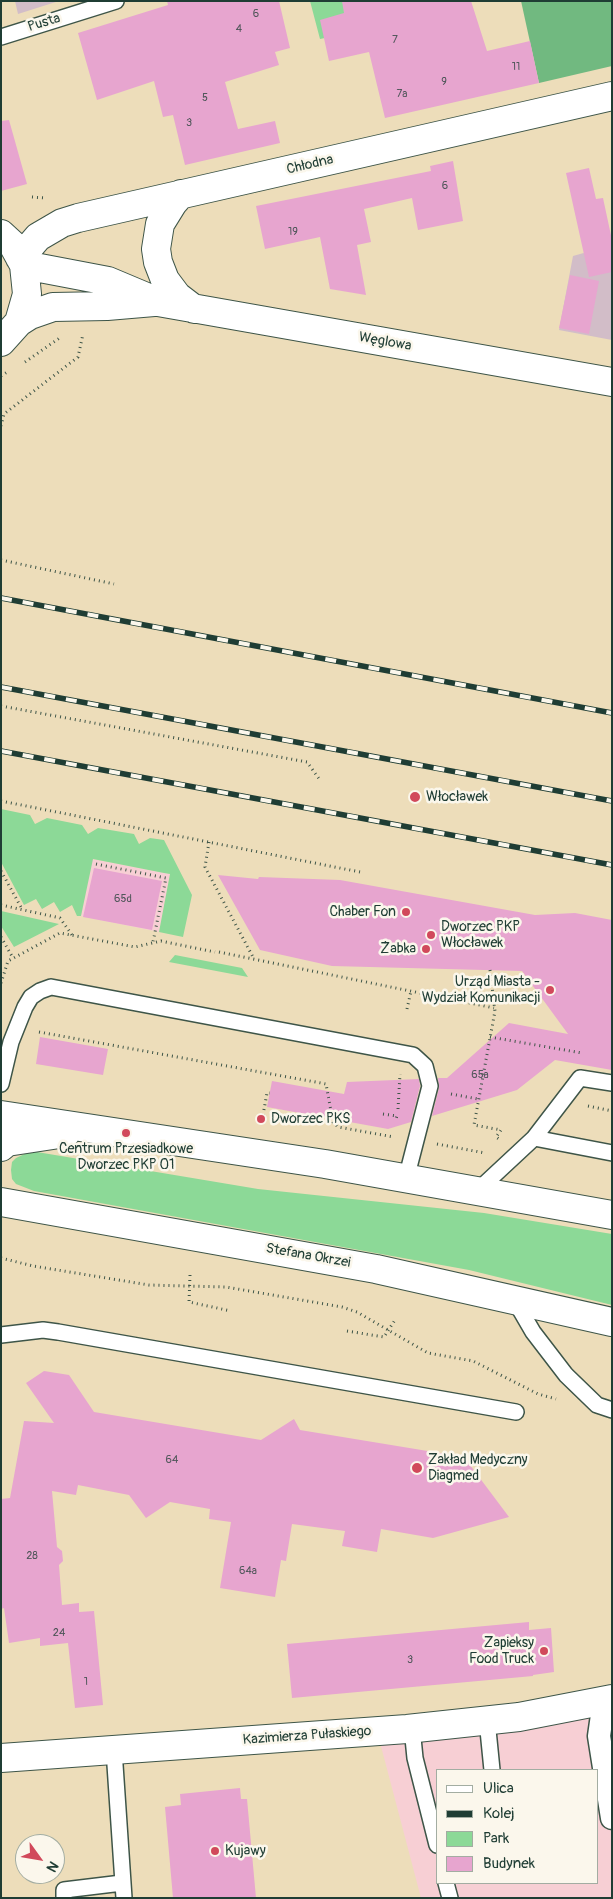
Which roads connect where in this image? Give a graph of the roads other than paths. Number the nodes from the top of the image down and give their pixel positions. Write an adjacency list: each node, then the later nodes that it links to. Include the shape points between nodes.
1 (116, 1): 2 (lane, Pusta)
2 (1, 37)
3 (612, 96): 4 (street, Chłodna)
4 (181, 194): 6 (street, Chłodna, via 62,223 38,237); 8 (street, via 165,213 156,249 165,280 177,296)
5 (1, 234): 6 (street, via 13,245)
6 (22, 262): 7 (street, Węglowa, via 108,281); 9 (street, via 27,294)
7 (158, 302): 8 (street, Węglowa); 9 (street, Węglowa, via 53,307 30,314)
8 (194, 309): 10 (street, Węglowa)
9 (10, 332)
10 (612, 382)
11 (612, 1083): 15 (lane, via 580,1078)
12 (1, 1084): 18 (lane, via 11,1042 31,997 40,990 60,987 413,1054 426,1066 430,1086)
13 (1, 1115): 14 (street)
14 (95, 1128): 16 (street, via 7,1142); 18 (street)
15 (534, 1138): 17 (lane); 20 (lane)
16 (1, 1147)
17 (612, 1153)
18 (406, 1179): 20 (street)
19 (1, 1189): 22 (street)
20 (476, 1192): 23 (street)
21 (1, 1202): 22 (street, Stefana Okrzei)
22 (29, 1207): 24 (street, Stefana Okrzei, via 376,1269)
23 (612, 1215)
24 (515, 1301): 25 (street, Stefana Okrzei); 27 (lane, via 533,1332 581,1392 597,1405)
25 (612, 1322)
26 (1, 1335): 28 (lane, via 43,1330 58,1332)
27 (612, 1410)
28 (516, 1412)
29 (608, 1700): 30 (street, Kazimierza Pułaskiego); 35 (street, via 598,1736)
30 (486, 1720): 31 (street, Kazimierza Pułaskiego); 34 (lane)
31 (412, 1728): 32 (street, Kazimierza Pułaskiego); 36 (lane, via 415,1758)
32 (114, 1750): 33 (street, Kazimierza Pułaskiego); 38 (lane)
33 (1, 1758)
34 (492, 1769)
35 (612, 1818)
36 (436, 1841)
37 (446, 1884): 40 (lane)
38 (123, 1891): 39 (lane, via 64,1890)
39 (64, 1898)
40 (450, 1898)

